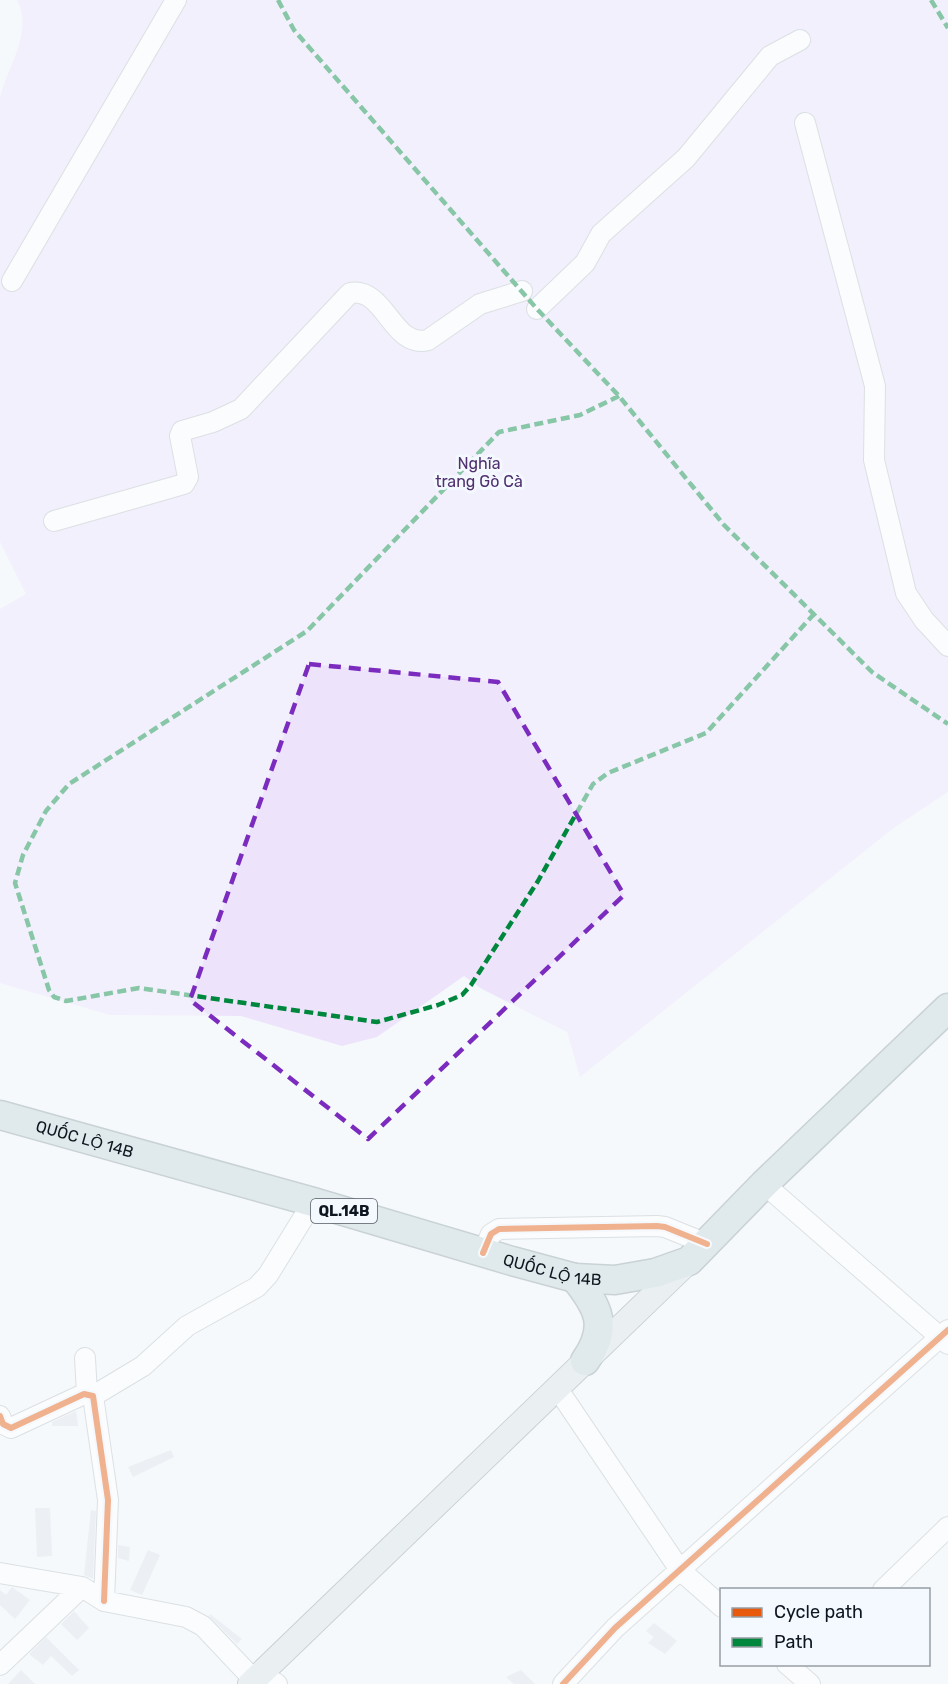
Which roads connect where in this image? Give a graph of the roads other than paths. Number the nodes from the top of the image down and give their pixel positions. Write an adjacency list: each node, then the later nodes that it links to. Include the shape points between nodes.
1 (176, 0): 4 (street)
2 (800, 40): 6 (street, via 770,56 686,158 601,234 585,263)
3 (805, 123): 8 (street, via 875,386 874,460 906,593)
4 (12, 281)
5 (522, 291): 7 (street, via 480,304 421,342 406,337 372,297 350,293 241,409 182,431 188,477 183,484)
6 (537, 309)
7 (54, 521)
8 (948, 646)
9 (948, 1008): 11 (highway, QUỐC LỘ 14B / QL.14B)
10 (0, 1115): 12 (highway, QUỐC LỘ 14B / QL.14B)
11 (764, 1184): 14 (highway, QUỐC LỘ 14B / QL.14B); 16 (street)
12 (313, 1202): 13 (highway, QUỐC LỘ 14B / QL.14B); 20 (street, via 257,1287 187,1326 143,1366)
13 (483, 1252): 14 (street, via 491,1234 499,1229 657,1226 665,1227); 15 (highway, QUỐC LỘ 14B / QL.14B)
14 (698, 1253): 15 (highway, QUỐC LỘ 14B / QL.14B, via 636,1278); 18 (main road)
15 (575, 1278): 18 (highway, via 592,1299 600,1332)
16 (946, 1337): 23 (street)
17 (85, 1358): 20 (street)
18 (585, 1361): 19 (main road)
19 (557, 1388): 23 (street); 30 (main road)
20 (90, 1395): 21 (street, via 11,1428 3,1424); 27 (street, via 108,1500)
21 (0, 1416)
22 (948, 1527): 26 (street)
23 (680, 1570): 28 (street); 31 (street, via 615,1628)
24 (0, 1573): 25 (street)
25 (82, 1587): 27 (street); 29 (street)
26 (886, 1588)
27 (104, 1601): 30 (street, via 196,1622)
28 (720, 1605)
29 (0, 1665)
30 (260, 1680)
31 (563, 1684)

